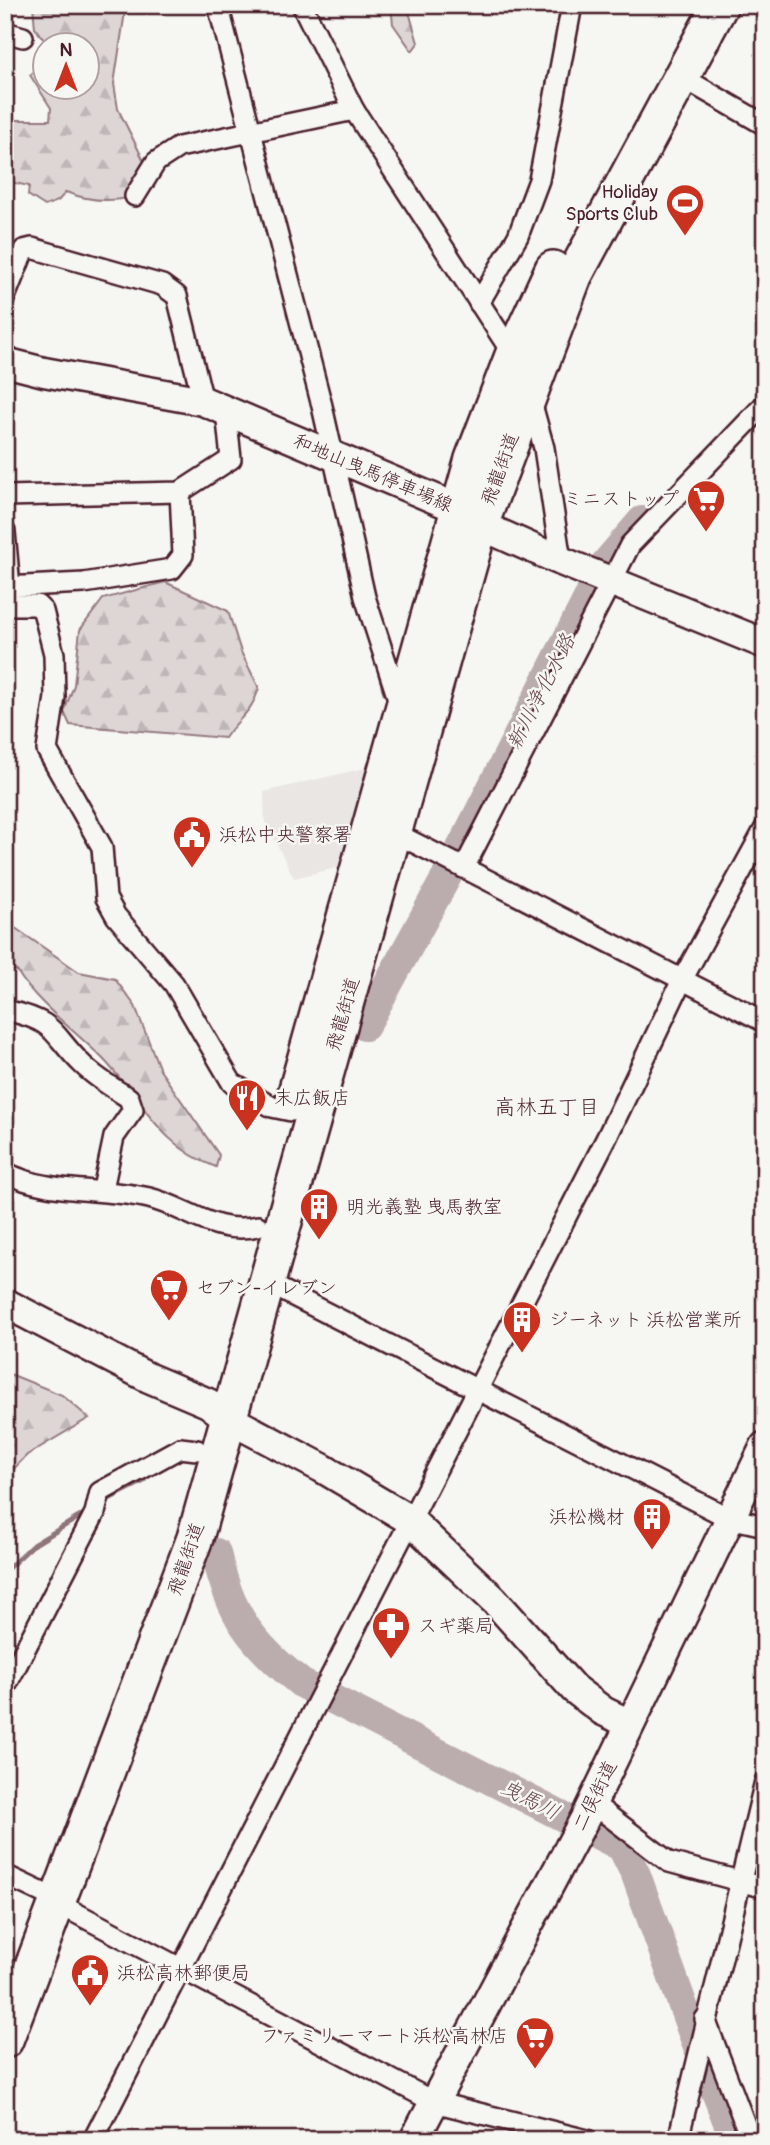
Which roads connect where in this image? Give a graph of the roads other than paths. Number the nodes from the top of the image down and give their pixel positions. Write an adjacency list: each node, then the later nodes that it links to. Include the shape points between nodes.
1 (218, 5): 9 (street)
2 (302, 5): 7 (street)
3 (572, 5): 12 (street, via 539,180 518,236)
4 (693, 5): 13 (highway, 飛龍街道, via 605,163)
5 (720, 5): 6 (highway, 飛龍街道)
6 (680, 76): 8 (street); 15 (highway, 飛龍街道, via 574,276)
7 (354, 110): 9 (street); 12 (street)
8 (765, 125)
9 (251, 134): 10 (street, via 179,147 156,162); 18 (street)
10 (135, 196)
11 (5, 297): 17 (street, via 24,250 32,248 162,285 177,296)
12 (479, 303): 13 (street)
13 (514, 353): 15 (street); 21 (highway, 飛龍街道, via 473,460)
14 (5, 362): 17 (street, 和地山曳馬停車場線)
15 (528, 392): 21 (highway, 飛龍街道); 23 (street, via 544,448)
16 (765, 404): 24 (street)
17 (215, 406): 18 (street, 和地山曳馬停車場線); 19 (street, via 231,459)
18 (332, 456): 21 (street, 和地山曳馬停車場線); 27 (street, via 365,597)
19 (180, 492): 20 (street); 25 (street, via 183,555 172,569)
20 (5, 496)
21 (469, 517): 23 (street, 和地山曳馬停車場線); 27 (highway, 飛龍街道); 28 (highway, 飛龍街道)
22 (5, 533): 25 (street)
23 (561, 561): 24 (street, 和地山曳馬停車場線)
24 (603, 577): 26 (street, 和地山曳馬停車場線); 30 (street)
25 (7, 593): 34 (street, via 43,611 54,654 55,686 47,750 102,847 106,898 174,984 232,1083 272,1107)
26 (765, 644)
27 (402, 711): 28 (highway, 飛龍街道)
28 (383, 827): 30 (street); 34 (highway, 飛龍街道); 38 (highway, 飛龍街道)
29 (765, 828): 31 (street)
30 (464, 868): 31 (street)
31 (682, 979): 33 (street); 40 (street, via 601,1149)
32 (5, 1014): 36 (street, via 36,1017 52,1028 93,1074 129,1098 132,1110 114,1137)
33 (765, 1022)
34 (290, 1111): 37 (highway, 飛龍街道)
35 (5, 1172): 36 (street, via 25,1183)
36 (103, 1189): 37 (street, via 152,1199 219,1226)
37 (258, 1226): 41 (highway, 飛龍街道)
38 (266, 1282): 40 (street); 41 (highway, 飛龍街道)
39 (5, 1303): 41 (street)
40 (477, 1388): 44 (street); 45 (street)
41 (218, 1411): 43 (highway, 飛龍街道); 45 (street); 54 (highway, 飛龍街道, via 191,1549)
42 (765, 1446): 44 (street, 二俣街道)
43 (197, 1450): 47 (street, via 180,1448 100,1492 95,1513); 54 (highway, 飛龍街道, via 150,1611)
44 (729, 1518): 46 (street); 48 (street, 二俣街道)
45 (410, 1520): 48 (street, via 494,1600 574,1689); 55 (street)
46 (765, 1526)
47 (5, 1688)
48 (630, 1724): 50 (street, 二俣街道)
49 (765, 1781): 52 (street)
50 (584, 1819): 52 (street, via 668,1862); 59 (street, 二俣街道)
51 (5, 1875): 54 (street)
52 (739, 1882): 53 (street); 57 (street)
53 (765, 1888)
54 (51, 1898): 55 (street); 56 (highway, 飛龍街道); 58 (highway, 飛龍街道)
55 (180, 1967): 59 (street); 60 (street)
56 (5, 1999)
57 (704, 2022): 63 (street); 64 (street)
58 (5, 2040)
59 (435, 2102): 61 (street, 二俣街道); 62 (street)
60 (93, 2140)
61 (414, 2140)
62 (587, 2140)
63 (678, 2140)
64 (751, 2140)

